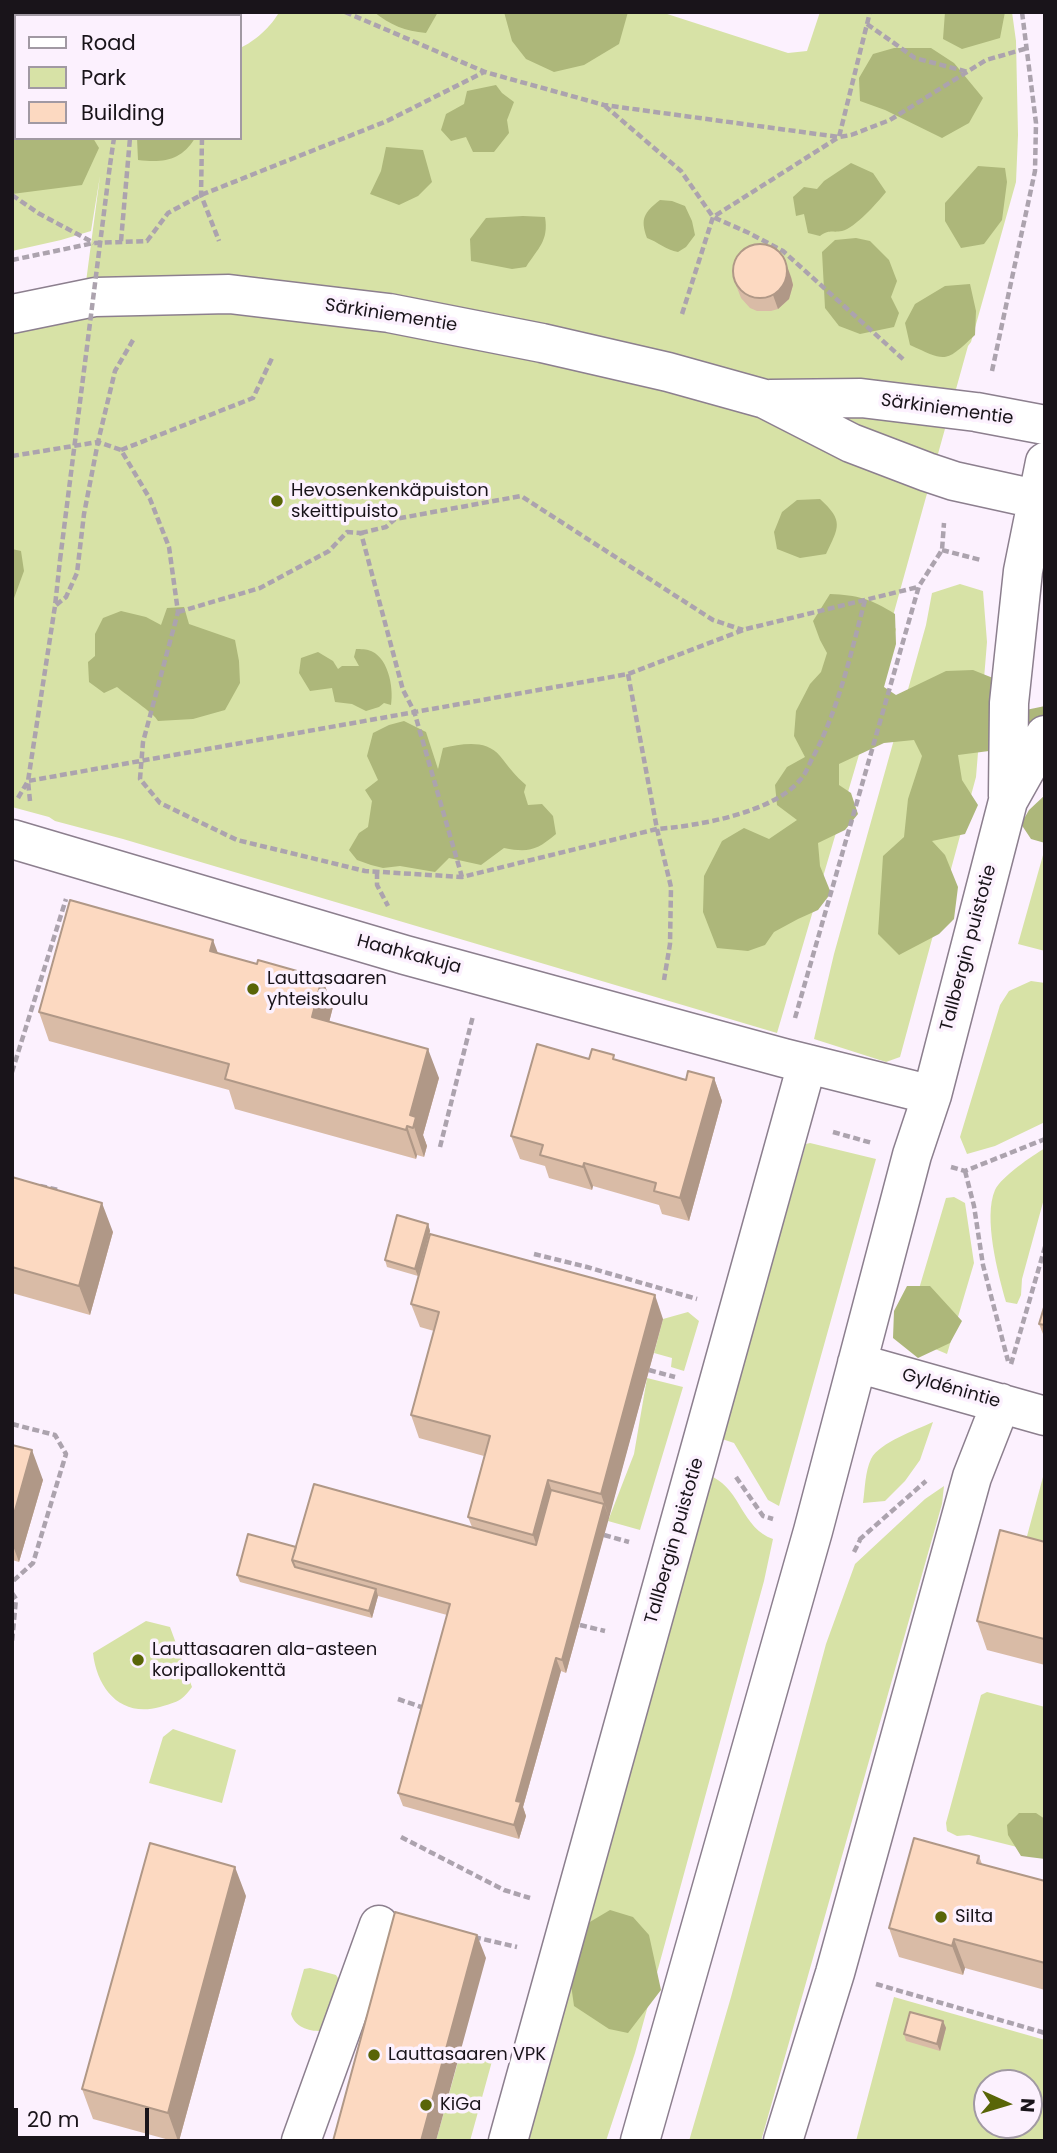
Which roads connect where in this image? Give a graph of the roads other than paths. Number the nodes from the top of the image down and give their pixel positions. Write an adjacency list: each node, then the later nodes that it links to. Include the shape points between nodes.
1 (12, 314): 2 (street, Särkiniementie, via 95,297 229,294 277,299 389,313 542,343)
2 (765, 399): 3 (street, Särkiniementie, via 862,398); 5 (street, Särkiniementie, via 851,443 954,481)
3 (1045, 425)
4 (1045, 462): 5 (street, Tallbergin puistotie)
5 (1041, 500): 7 (street, Tallbergin puistotie, via 1023,571 1009,703)
6 (1045, 735): 7 (street, Tallbergin puistotie)
7 (1008, 801): 10 (street, Tallbergin puistotie)
8 (12, 839): 9 (street, Haahkakuja, via 405,955)
9 (795, 1061): 10 (street); 16 (street, Tallbergin puistotie)
10 (932, 1096): 11 (street, Tallbergin puistotie)
11 (857, 1363): 12 (street, Gyldénintie); 17 (street, Tallbergin puistotie)
12 (1001, 1403): 13 (street, Gyldénintie); 18 (street, via 972,1477 835,1973)
13 (1045, 1416)
14 (379, 1925): 15 (street)
15 (301, 2141)
16 (508, 2141)
17 (640, 2141)
18 (783, 2141)

